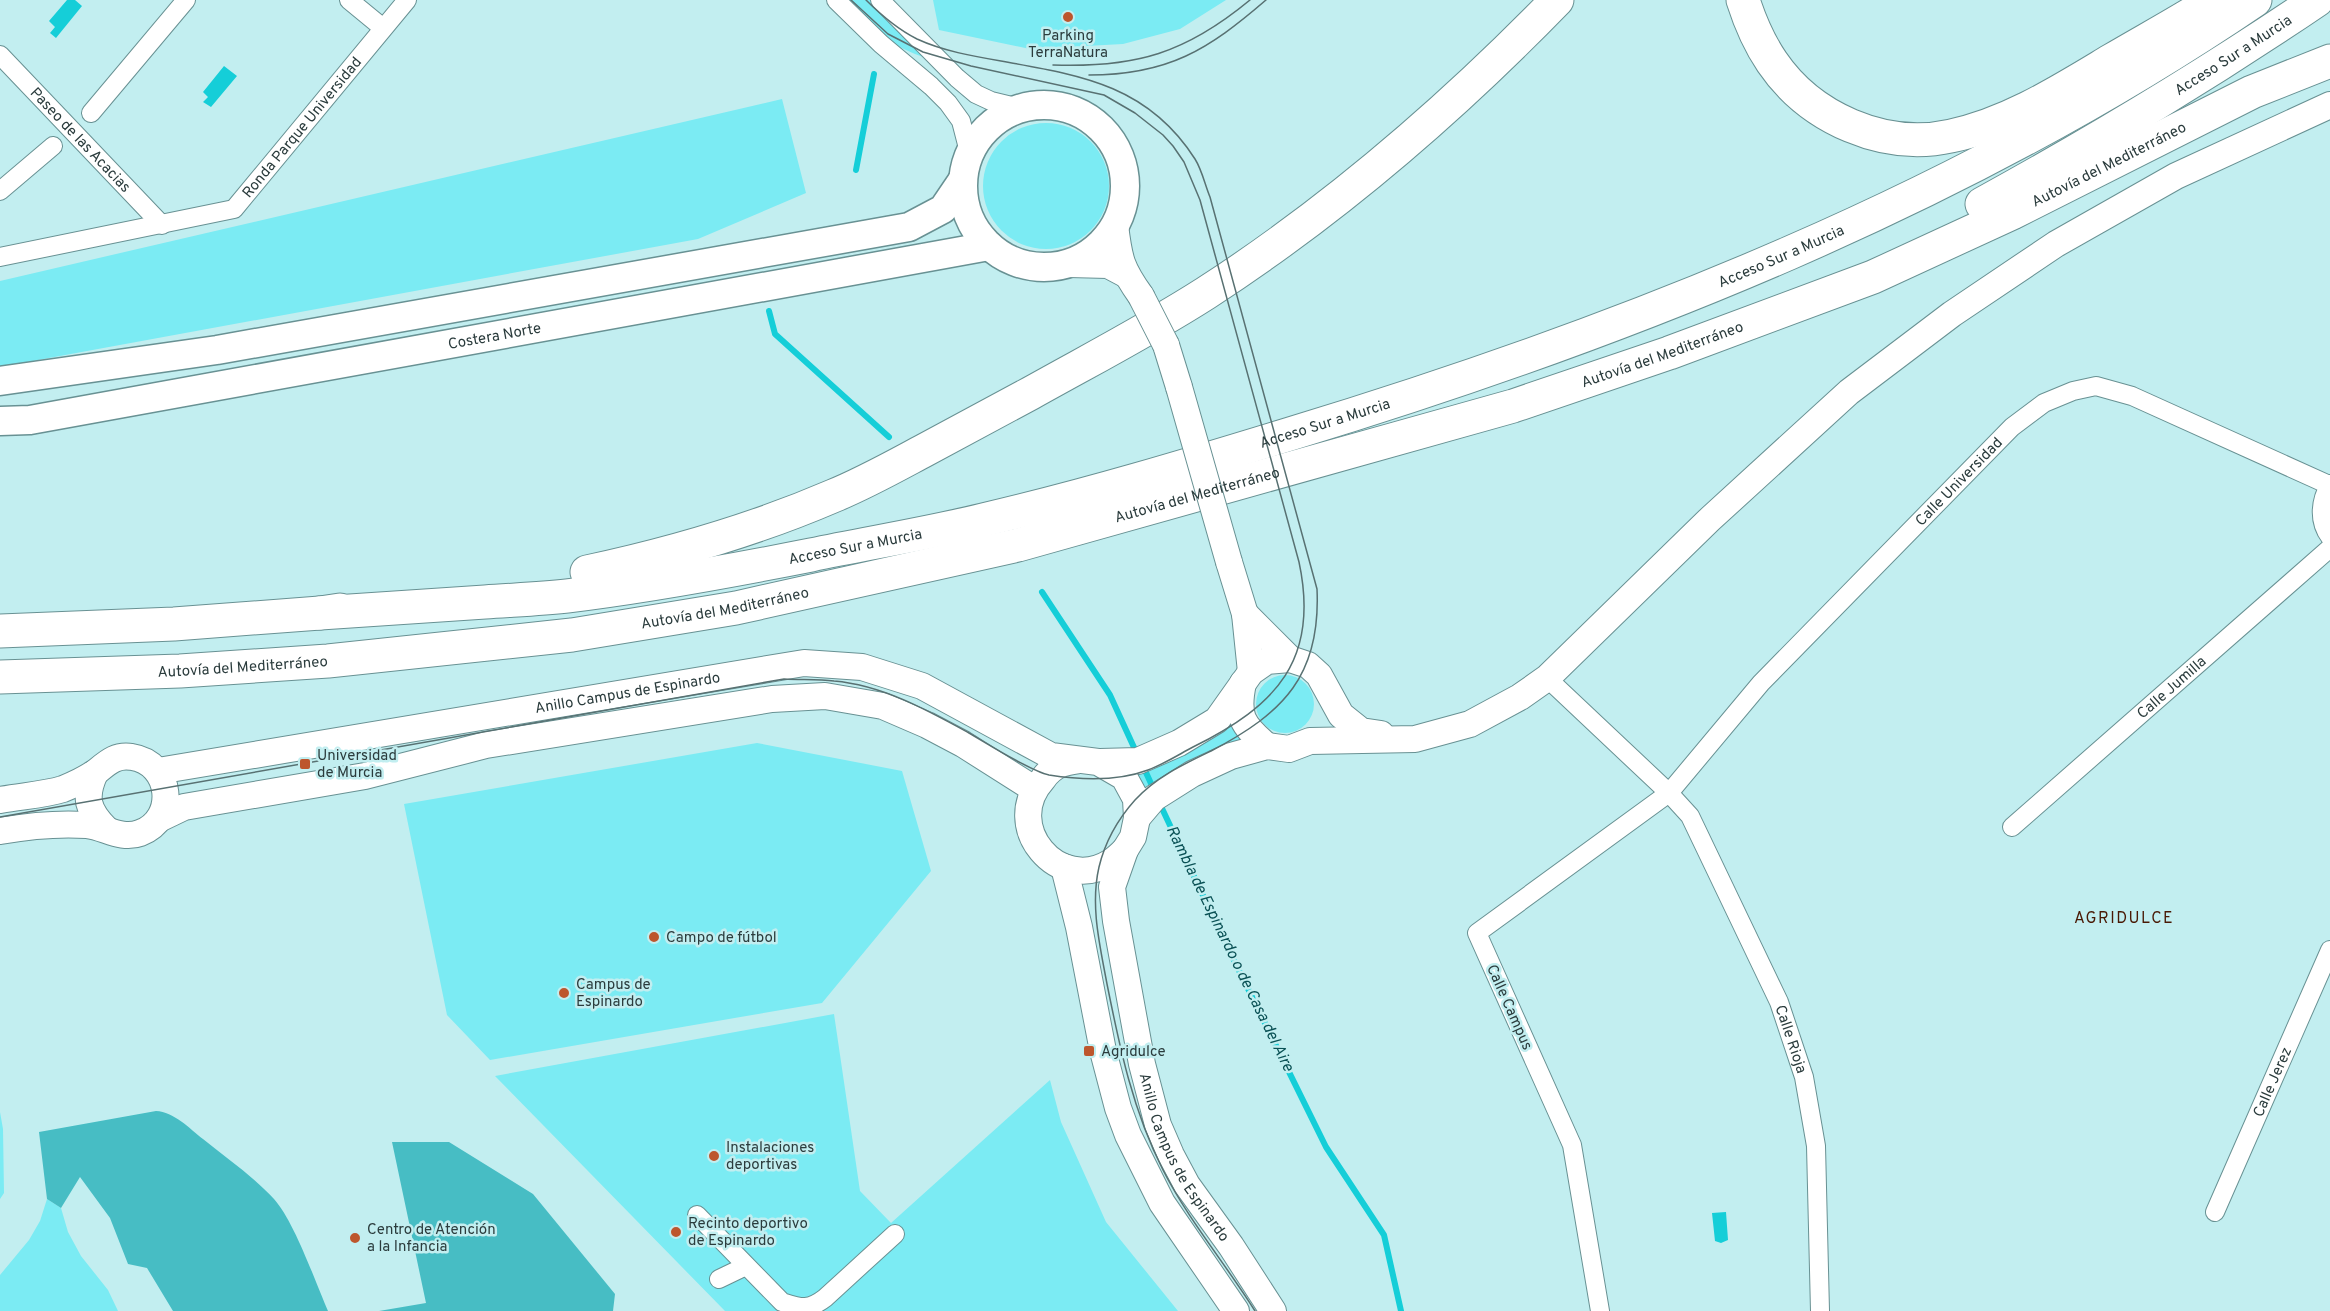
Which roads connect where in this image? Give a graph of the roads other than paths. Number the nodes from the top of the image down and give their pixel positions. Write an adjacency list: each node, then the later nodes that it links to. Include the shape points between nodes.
1 (186, 0): 16 (street)
2 (349, 0): 11 (street)
3 (407, 0): 11 (street, Ronda Parque Universidad)
4 (836, 0): 18 (street, via 948,103 961,121)
5 (880, 0): 15 (street, via 976,94)
6 (1557, 0): 33 (highway, via 1490,68 1394,153 1256,259 1080,366 866,481 754,527 627,564)
7 (1743, 0): 8 (highway, via 1749,20 1772,62 1807,100 1846,124 1870,133 1921,139 1951,137 2009,116)
8 (2214, 0)
9 (2255, 0): 33 (highway, Acceso Sur a Murcia, via 2060,118 1845,228 1580,337 1388,405 1148,477 982,520 737,569 564,596)
10 (2317, 0): 27 (highway, Acceso Sur a Murcia, via 2244,50 2076,152 1915,241)
11 (383, 28): 21 (street, Ronda Parque Universidad, via 234,209)
12 (0, 55): 21 (street, Paseo de las Acacias)
13 (2330, 61): 27 (highway, Autovía del Mediterráneo, via 2241,97 2012,213 1873,278)
14 (2330, 105): 39 (main road, via 2176,176 2056,244 1952,314 1849,392)
15 (1020, 108): 18 (main road, via 999,117 982,132); 22 (main road, via 1053,104 1070,108 1099,125 1110,138 1118,152 1125,183)
16 (91, 113)
17 (53, 146): 20 (street)
18 (969, 152): 19 (main road)
19 (962, 181): 23 (main road, via 965,205 974,228); 28 (main road, via 943,209 909,227 217,350)
20 (0, 191)
21 (162, 225): 24 (street, Ronda Parque Universidad)
22 (1115, 225): 25 (main road, via 1088,255); 26 (main road, via 1118,257)
23 (989, 246): 25 (main road, via 1006,259 1027,266); 29 (main road, Costera Norte, via 30,420)
24 (0, 257)
25 (1069, 264): 26 (main road, via 1108,265)
26 (1125, 274): 34 (main road, bridge, via 1166,345)
27 (1736, 327): 37 (highway, Autovía del Mediterráneo, via 1513,406 1159,507 1006,548 747,606 573,634 375,657 180,671)
28 (0, 381)
29 (0, 421)
30 (2329, 485): 31 (street, via 2322,500 2321,516); 48 (street, Calle Universidad, via 2132,396 2096,386 2044,403 2012,427 1776,667)
31 (2330, 537)
32 (2330, 548): 52 (street, Calle Jumilla)
33 (320, 613): 35 (highway)
34 (1245, 614): 36 (main road); 38 (main road)
35 (0, 631)
36 (1290, 659): 38 (main road, via 1267,662); 40 (main road, via 1308,665 1319,675)
37 (0, 677)
38 (1247, 678): 43 (main road, via 1239,704 1247,729); 44 (main road, via 1217,720 1179,743 1138,761)
39 (1547, 678): 41 (main road, via 1470,724); 48 (street, Calle Rioja)
40 (1329, 695): 41 (main road, via 1341,715 1361,731); 42 (main road, via 1327,718)
41 (1415, 740): 42 (main road)
42 (1310, 741): 43 (main road, via 1289,749)
43 (1267, 746): 50 (main road, via 1231,756 1192,774 1154,798)
44 (1088, 761): 45 (main road, Anillo Campus de Espinardo, via 1051,756 922,686 862,667 804,663); 47 (main road, via 1060,764); 50 (main road, Anillo Campus de Espinardo, via 1124,777 1136,799)
45 (158, 771): 46 (main road, via 144,760 130,756 117,757); 51 (main road, via 167,798)
46 (95, 772): 49 (main road, via 63,789); 53 (main road, via 88,801 94,817)
47 (1034, 789): 51 (main road, Anillo Campus de Espinardo, via 927,725 883,706 825,696 772,699 486,745 365,776 184,807); 56 (main road, via 1028,807 1028,826 1047,858)
48 (1670, 793): 65 (street, Calle Campus, via 1477,933 1572,1145); 66 (street, Calle Rioja, via 1690,816 1707,849 1779,1002 1804,1077 1816,1146)
49 (0, 800)
50 (1137, 818): 55 (main road, Anillo Campus de Espinardo)
51 (159, 819): 53 (main road, Anillo Campus de Espinardo, via 139,834)
52 (2012, 827)
53 (106, 829): 54 (main road, Anillo Campus de Espinardo, via 87,825 32,826)
54 (0, 831)
55 (1125, 850): 56 (main road, via 1100,867); 64 (main road, Anillo Campus de Espinardo, via 1112,887 1116,921 1142,1064 1158,1125 1187,1185)
56 (1064, 867): 63 (main road, via 1103,1051 1128,1135 1162,1203)
57 (2330, 950): 58 (street, Calle Jerez)
58 (2215, 1212)
59 (697, 1215): 61 (street)
60 (895, 1234): 61 (street, via 814,1307 798,1308 782,1302)
61 (746, 1266): 62 (street)
62 (719, 1279)
63 (1236, 1311)
64 (1273, 1311)
65 (1600, 1311)
66 (1820, 1311)

